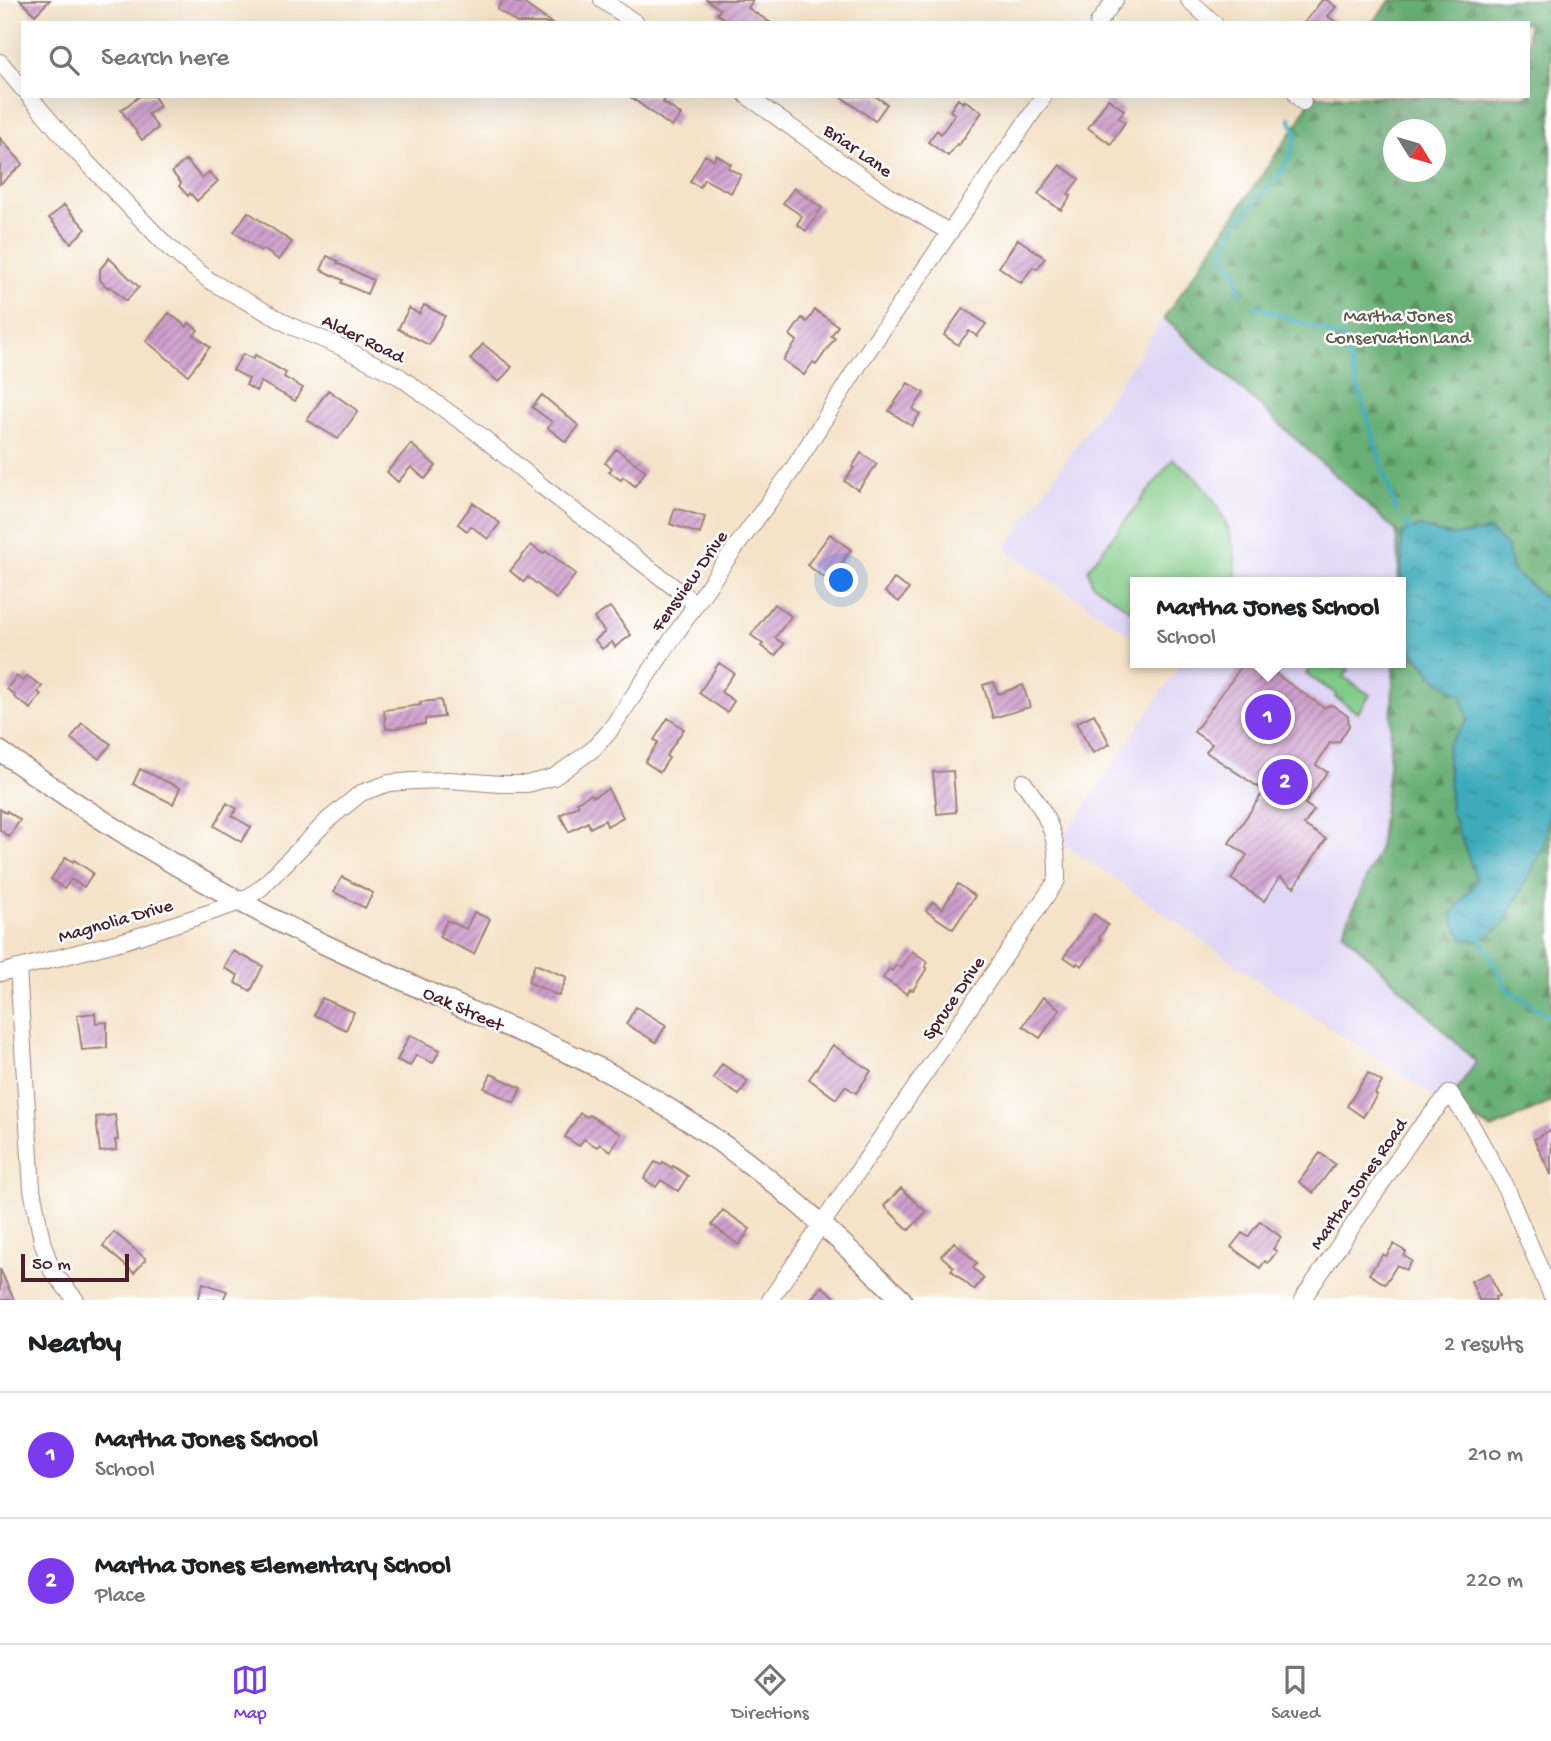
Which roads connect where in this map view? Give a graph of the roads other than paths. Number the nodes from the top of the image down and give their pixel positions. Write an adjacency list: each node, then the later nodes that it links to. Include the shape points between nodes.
1 (602, 0): 4 (street)
2 (1115, 0): 5 (street)
3 (1189, 0): 6 (street)
4 (633, 21)
5 (1099, 21)
6 (1212, 21)
7 (0, 62): 8 (street)
8 (21, 87)
9 (31, 98): 13 (street, Alder Road, via 167,246 210,281 293,327 400,377)
10 (750, 98): 12 (street, Briar Lane, via 889,196)
11 (1043, 98): 12 (street, Fensview Drive)
12 (949, 232): 13 (street, Fensview Drive, via 793,468)
13 (696, 604): 16 (street, Fensview Drive, via 608,733 554,777 527,784 413,781 361,793)
14 (0, 751): 16 (street, Oak Street, via 187,873)
15 (1023, 782): 19 (street, Spruce Drive, via 1048,820 1057,880)
16 (241, 902): 17 (street, Magnolia Drive, via 127,940); 19 (street, Oak Street, via 605,1071 708,1134)
17 (18, 968): 18 (street, Magnolia Drive); 21 (street, via 32,1189 52,1271)
18 (0, 973)
19 (822, 1224): 22 (street, Spruce Drive); 23 (street, Oak Street)
20 (1551, 1294): 24 (street, Martha Jones Road, via 1503,1182 1450,1093 1418,1130)
21 (76, 1300)
22 (770, 1300)
23 (902, 1300)
24 (1302, 1300)

